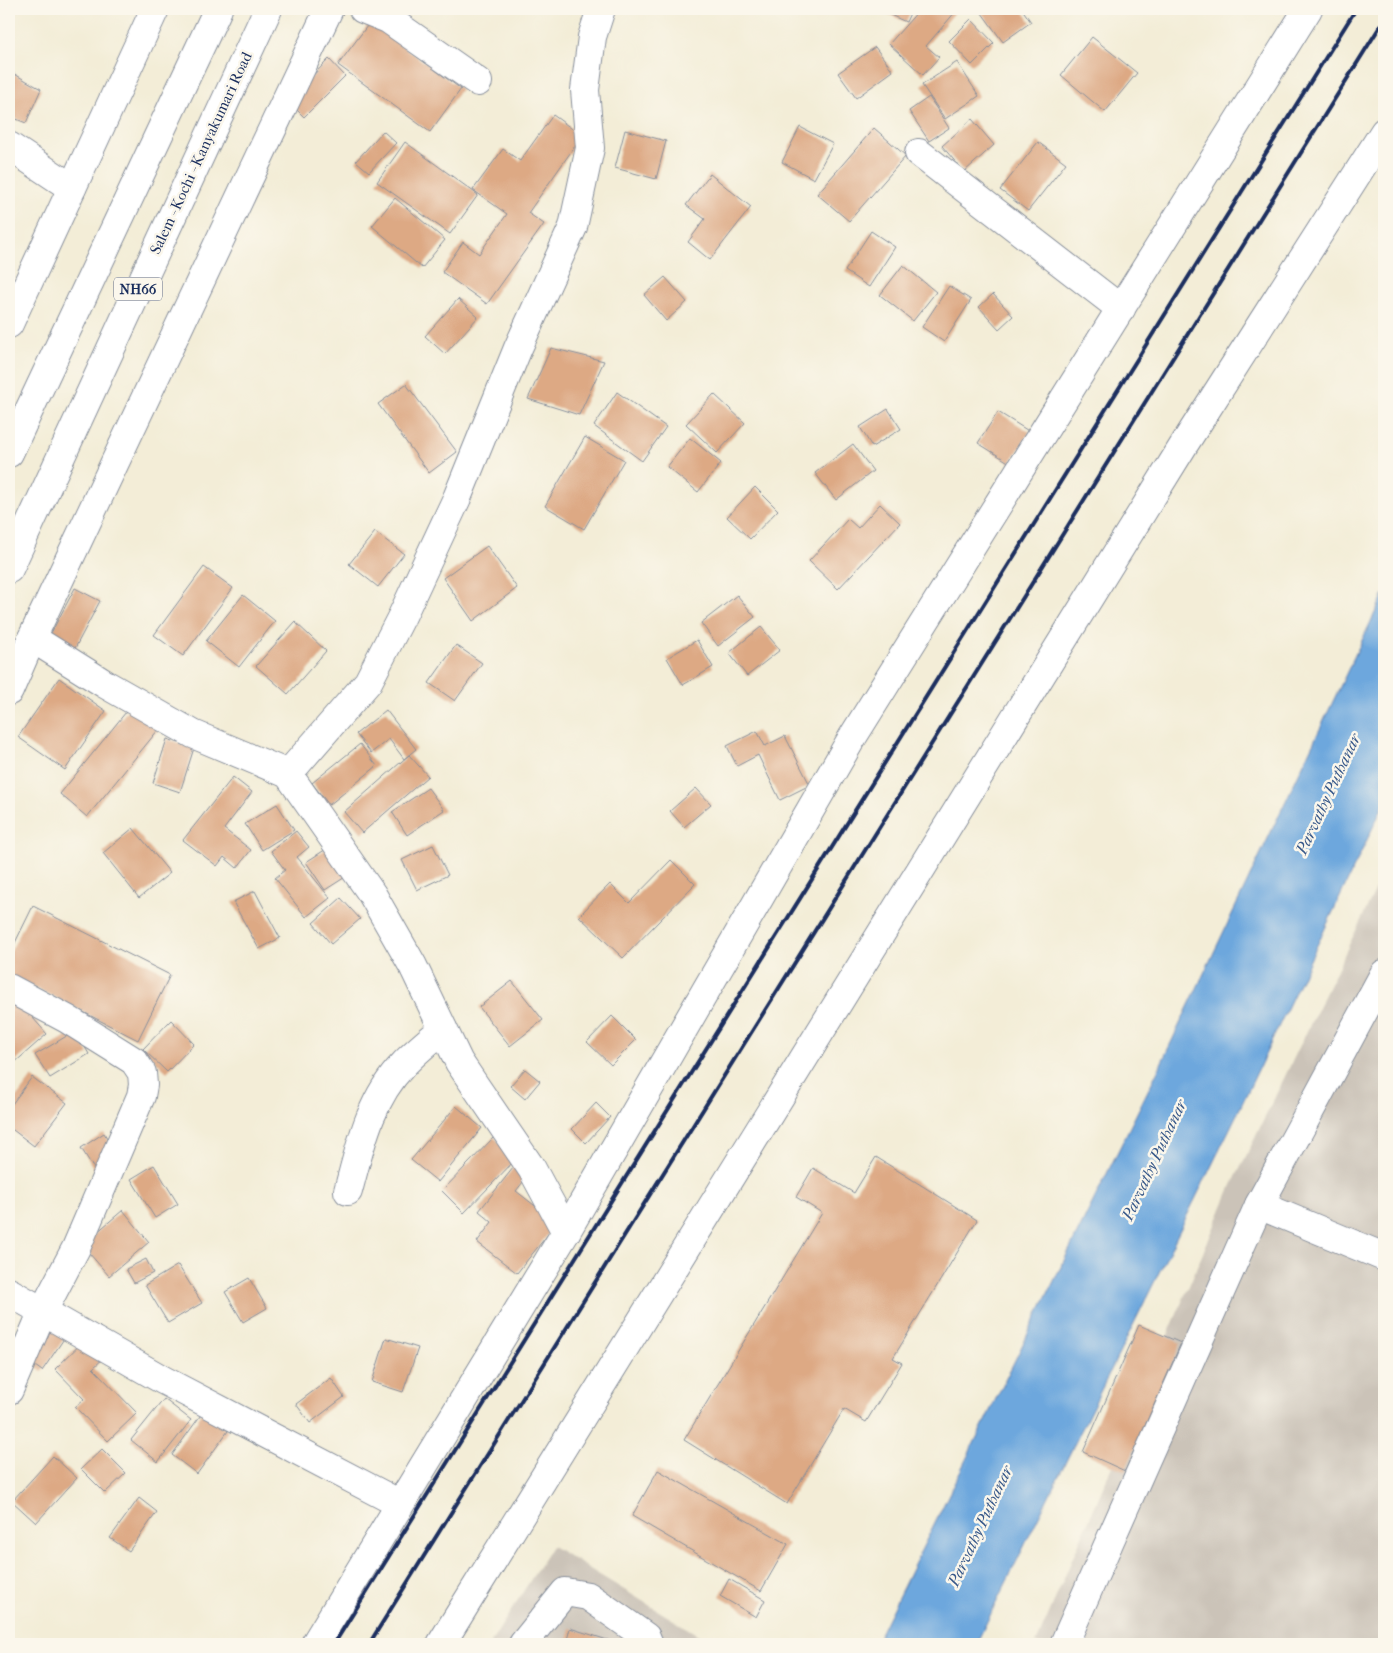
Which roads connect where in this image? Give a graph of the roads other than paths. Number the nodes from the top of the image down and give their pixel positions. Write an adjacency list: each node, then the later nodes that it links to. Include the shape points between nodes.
1 (155, 9): 12 (main road)
2 (218, 9): 16 (main road, NH66)
3 (268, 9): 17 (main road, Salem - Kochi - Kanyakumari Road / NH66)
4 (329, 9): 18 (main road)
5 (363, 9): 8 (main road, via 388,19)
6 (601, 9): 20 (main road, via 592,38 585,90 590,148 573,227 518,348 457,498 368,682)
7 (1308, 9): 14 (main road)
8 (478, 82)
9 (1384, 132): 33 (main road, via 1185,442)
10 (9, 146): 12 (main road)
11 (919, 152): 14 (main road)
12 (72, 188): 13 (main road)
13 (19, 287): 15 (main road)
14 (1121, 309): 26 (main road, via 852,738)
15 (9, 324)
16 (9, 453)
17 (9, 569)
18 (32, 638): 19 (main road); 20 (main road, via 193,734)
19 (9, 691)
20 (288, 774): 23 (main road, via 372,894 413,966)
21 (1384, 974): 25 (main road)
22 (9, 988): 29 (main road, via 134,1061 142,1073 144,1086 76,1248)
23 (443, 1029): 24 (main road, via 402,1066 380,1095 366,1128); 26 (main road, via 459,1062 532,1169)
24 (348, 1191)
25 (1259, 1205): 27 (main road); 36 (main road)
26 (566, 1232): 31 (main road)
27 (1384, 1257)
28 (9, 1292): 29 (main road)
29 (43, 1311): 30 (main road); 31 (main road, via 163,1380)
30 (9, 1390)
31 (400, 1504): 32 (main road)
32 (315, 1644)
33 (441, 1644)
34 (524, 1644): 35 (main road, via 565,1592 588,1596 646,1637)
35 (649, 1644)
36 (1064, 1644)

